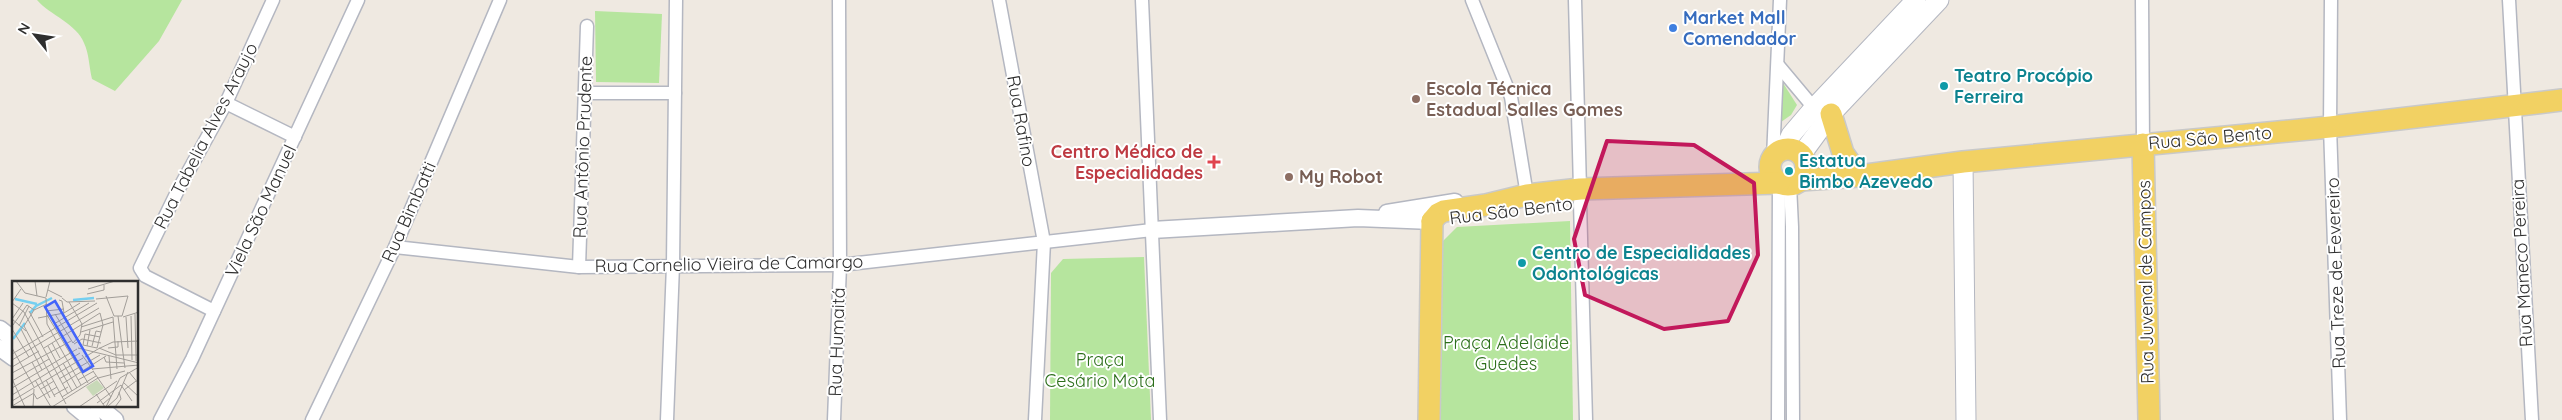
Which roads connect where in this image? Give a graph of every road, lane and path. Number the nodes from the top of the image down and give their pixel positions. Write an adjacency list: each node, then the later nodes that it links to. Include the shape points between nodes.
1 (273, 0): 21 (street, Rua Tabelia Alves Araujo)
2 (358, 0): 25 (street, Viela São Manuel)
3 (500, 0): 36 (street, Rua Bimbatti)
4 (676, 0): 19 (street)
5 (839, 0): 38 (street, Rua Humaitá)
6 (999, 0): 35 (street, Rua Rafino)
7 (1142, 0): 34 (street)
8 (1472, 0): 30 (street, via 1511,97)
9 (1575, 0): 31 (street)
10 (1780, 0): 17 (street)
11 (1916, 0): 23 (main road)
12 (1939, 0): 23 (main road)
13 (2142, 0): 26 (street)
14 (2331, 0): 24 (street, Rua Treze de Fevereiro)
15 (2509, 0): 22 (street, Rua Maneco Pereira)
16 (587, 26): 18 (street, Rua Antônio Prudente)
17 (1778, 65): 23 (street); 28 (street)
18 (585, 92): 19 (street); 39 (street, Rua Antônio Prudente)
19 (675, 93): 37 (street)
20 (2562, 100): 22 (main road, Rua São Bento)
21 (226, 103): 25 (street); 40 (street, Rua Tabelia Alves Araujo, via 146,254 141,273)
22 (2513, 105): 24 (main road, Rua São Bento); 62 (street, Rua Maneco Pereira)
23 (1823, 111): 28 (main road, via 1790,135); 29 (main road, via 1843,153)
24 (2330, 127): 26 (main road, Rua São Bento); 61 (street, Rua Treze de Fevereiro)
25 (295, 137): 40 (street, Viela São Manuel)
26 (2143, 144): 27 (main road, Rua São Bento); 60 (main road, Rua Juvenal de Campos)
27 (1963, 162): 29 (main road, Rua São Bento); 59 (main road)
28 (1788, 168): 29 (main road, Rua São Bento); 31 (main road, Rua São Bento, via 1728,186); 57 (street); 58 (street, via 1792,228)
29 (1859, 176)
30 (1527, 195): 31 (main road, Rua São Bento); 32 (street, Rua São Bento, via 1430,205); 33 (main road, via 1444,211)
31 (1580, 196): 33 (main road, Rua São Bento); 56 (street)
32 (1358, 218): 33 (street, Rua São Bento); 34 (street, Rua São Bento)
33 (1432, 221): 55 (main road)
34 (1152, 230): 35 (street, Rua Cornelio Vieira de Camargo); 54 (street)
35 (1044, 242): 38 (street, Rua Cornelio Vieira de Camargo); 53 (street, Rua Rafino)
36 (395, 247): 39 (street, Rua Cornelio Vieira de Camargo); 50 (street, Rua Bimbatti)
37 (673, 265): 38 (street, Rua Cornelio Vieira de Camargo); 39 (street, Rua Cornelio Vieira de Camargo); 51 (street)
38 (840, 265): 52 (street, Rua Humaitá)
39 (579, 267)
40 (214, 311): 49 (street, Viela São Manuel)
41 (0, 329): 42 (street)
42 (12, 338)
43 (0, 348): 44 (street)
44 (12, 357)
45 (77, 408): 47 (street)
46 (100, 408): 48 (street)
47 (92, 420)
48 (115, 420)
49 (160, 420)
50 (312, 420)
51 (667, 420)
52 (834, 420)
53 (1035, 420)
54 (1160, 420)
55 (1429, 420)
56 (1586, 420)
57 (1778, 420)
58 (1793, 420)
59 (1966, 420)
60 (2149, 420)
61 (2340, 420)
62 (2532, 420)

